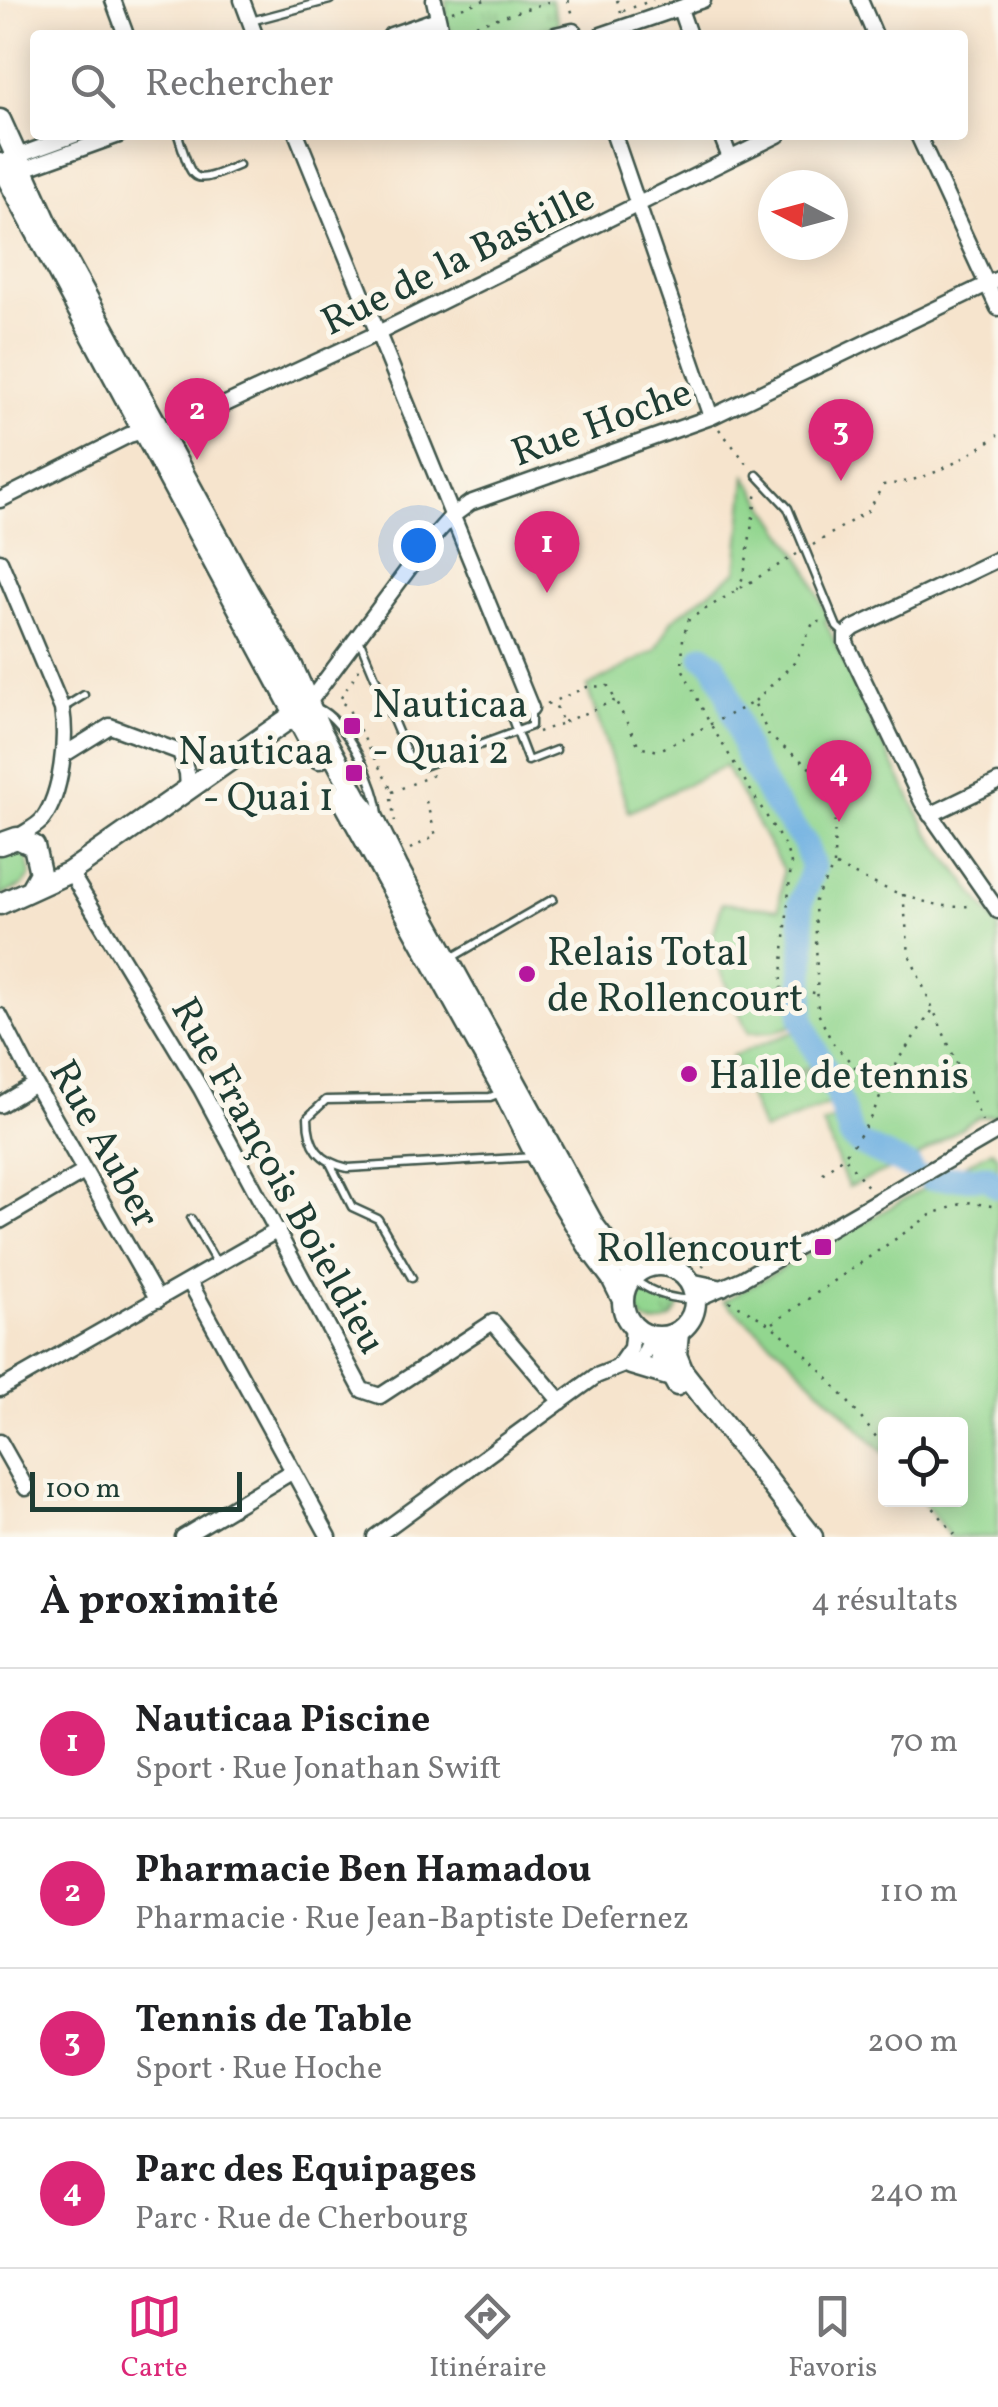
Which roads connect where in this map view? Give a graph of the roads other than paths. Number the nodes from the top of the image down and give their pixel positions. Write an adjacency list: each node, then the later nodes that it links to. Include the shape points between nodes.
1 (114, 0): 9 (street)
2 (242, 0): 8 (street)
3 (330, 0): 8 (lane)
4 (703, 0): 6 (street)
5 (860, 0): 13 (street)
6 (680, 9): 11 (street); 12 (street)
7 (436, 10): 10 (street)
8 (252, 28)
9 (124, 30)
10 (401, 30)
11 (616, 30)
12 (686, 30)
13 (873, 30)
14 (0, 120): 25 (main road)
15 (64, 140): 25 (street)
16 (101, 140): 25 (street)
17 (180, 140): 24 (lane, via 196,178)
18 (299, 140): 29 (street)
19 (616, 140): 26 (street)
20 (723, 140): 23 (street)
21 (768, 140): 23 (street, Rue de la Bastille)
22 (921, 140): 27 (street)
23 (730, 158): 26 (street, Rue de la Bastille)
24 (239, 165)
25 (5, 167): 31 (main road); 31 (main road, via 140,395)
26 (638, 206): 29 (street, Rue de la Bastille); 30 (street)
27 (992, 282): 28 (street); 30 (street, Rue Hoche)
28 (998, 308)
29 (376, 334): 31 (street, Rue de la Bastille); 34 (street)
30 (712, 417): 34 (street, Rue Hoche, via 489,495)
31 (152, 432): 33 (street, Rue de la Bastille, via 129,435); 42 (main road)
32 (757, 474): 37 (lane, via 788,508)
33 (0, 500)
34 (451, 517): 38 (street, Rue Hoche); 41 (street)
35 (998, 559): 37 (street)
36 (0, 561): 40 (street)
37 (846, 635): 51 (street, via 847,650)
38 (359, 638): 42 (street, Rue Hoche); 44 (lane, via 415,763 431,766)
39 (84, 695): 40 (lane)
40 (62, 708): 47 (street)
41 (531, 708): 44 (lane, via 531,726)
42 (302, 711): 48 (main road); 52 (main road, via 359,802); 63 (main road)
43 (510, 714): 44 (lane)
44 (518, 736): 45 (lane, via 528,761)
45 (556, 750)
46 (180, 752): 47 (street, via 110,726); 48 (street); 50 (street)
47 (64, 754): 53 (street, via 42,821)
48 (228, 761): 50 (main road)
49 (998, 782): 51 (street)
50 (188, 789): 55 (main road)
51 (930, 815): 59 (street)
52 (387, 826): 60 (main road); 73 (lane, via 385,860 583,1223 602,1254)
53 (8, 841): 54 (main road, via 30,841)
54 (38, 852): 55 (main road); 56 (main road, via 40,873)
55 (75, 868): 56 (main road); 71 (street, Rue François Boieldieu)
56 (31, 889): 58 (main road)
57 (554, 900): 60 (lane)
58 (0, 904)
59 (998, 912)
60 (448, 960): 73 (main road, via 594,1226)
61 (0, 1016): 62 (street, Rue Auber)
62 (35, 1084): 64 (street); 68 (street, Rue Auber)
63 (504, 1092): 66 (main road); 67 (lane, via 326,1100 308,1117 308,1132)
64 (0, 1105)
65 (994, 1133): 76 (street, via 724,1288)
66 (536, 1157): 67 (lane); 78 (main road)
67 (331, 1164): 74 (lane, via 352,1207 378,1219)
68 (84, 1172): 70 (street); 77 (street, Rue Auber)
69 (191, 1219): 72 (lane)
70 (0, 1220)
71 (278, 1230): 72 (street); 84 (street, Rue François Boieldieu, via 362,1390 380,1396 493,1322)
72 (218, 1265): 75 (street)
73 (634, 1268): 76 (main road, via 671,1266); 76 (lane, via 667,1298); 78 (main road)
74 (412, 1278)
75 (189, 1281): 77 (street); 86 (street)
76 (693, 1290): 79 (main road, via 690,1320)
77 (158, 1300): 83 (street)
78 (623, 1300): 80 (main road, via 626,1314)
79 (678, 1332): 80 (main road); 92 (main road, via 683,1372)
80 (647, 1334): 81 (street); 82 (main road)
81 (625, 1365): 82 (main road); 84 (street)
82 (671, 1376): 91 (main road)
83 (0, 1389)
84 (561, 1402): 90 (street)
85 (0, 1442): 87 (street)
86 (292, 1471): 88 (street); 89 (street)
87 (26, 1488)
88 (183, 1537)
89 (329, 1537)
90 (375, 1537)
91 (796, 1537)
92 (812, 1537)

